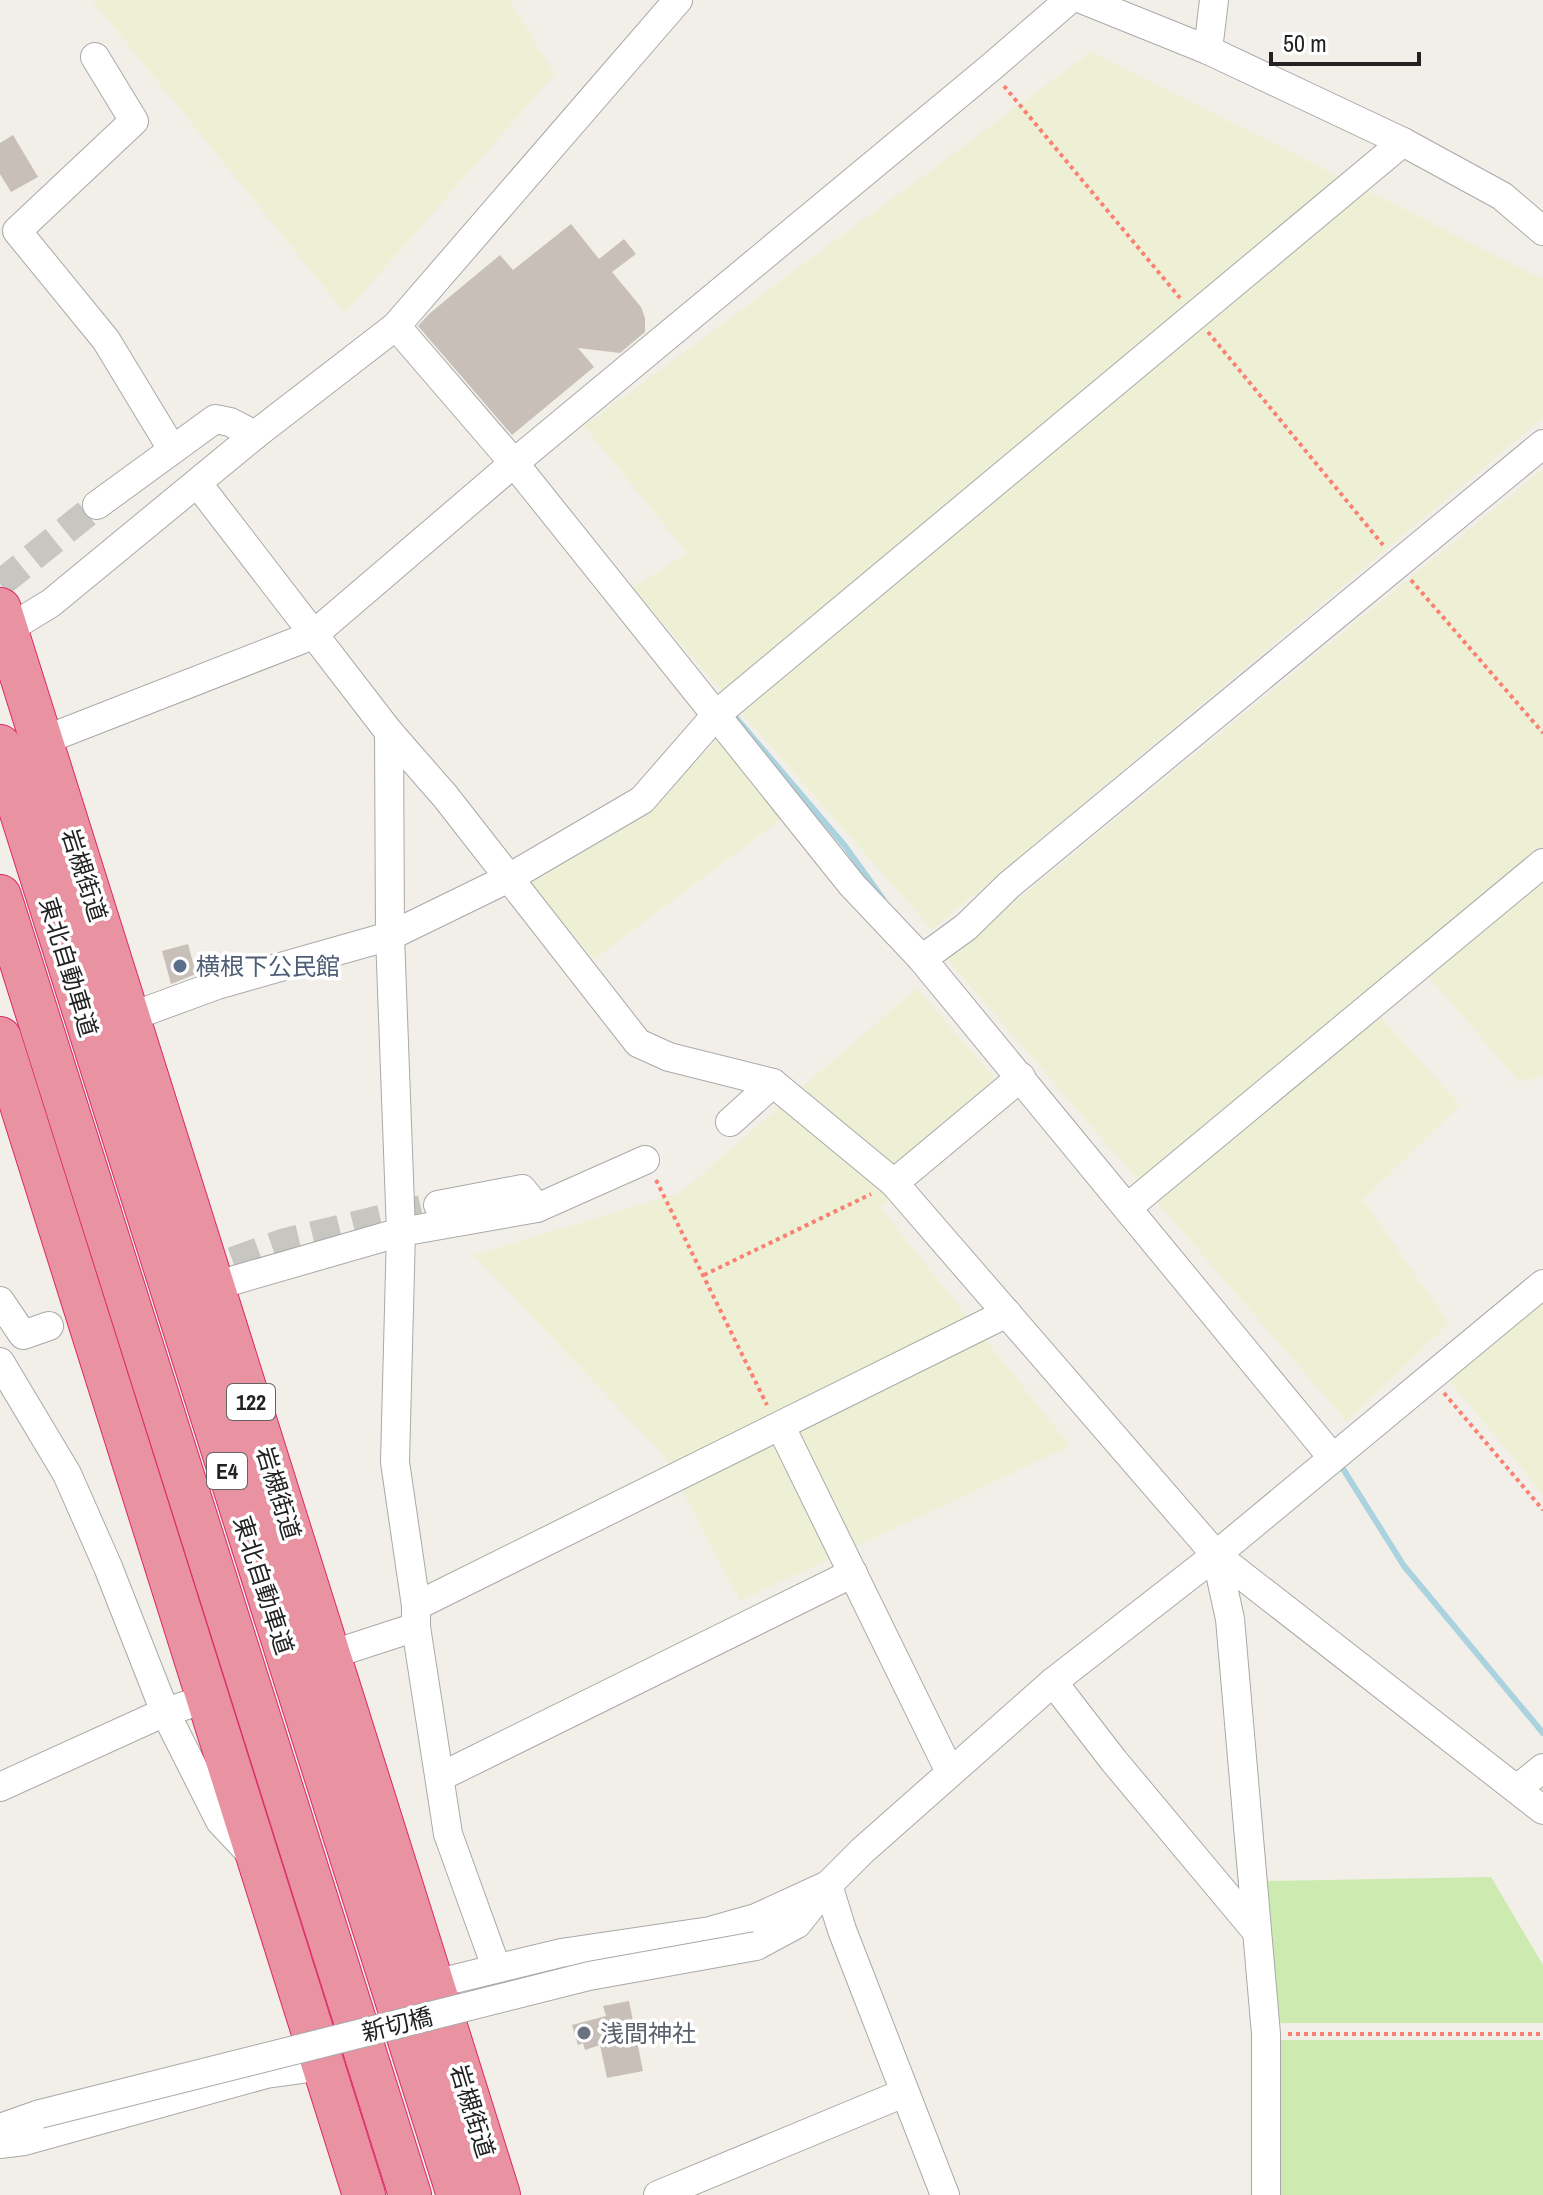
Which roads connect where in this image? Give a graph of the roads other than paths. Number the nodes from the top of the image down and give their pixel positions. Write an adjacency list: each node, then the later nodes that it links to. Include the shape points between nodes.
1 (678, 0): 9 (street)
2 (1069, 0): 13 (street)
3 (1084, 0): 5 (street)
4 (1214, 0): 5 (street)
5 (1208, 50): 7 (street)
6 (95, 57): 12 (street, via 134,121 17,231 106,340)
7 (1403, 142): 8 (street, via 1502,196); 18 (street)
8 (1543, 231)
9 (396, 326): 10 (street); 13 (street)
10 (255, 435): 12 (street, via 215,419); 14 (street)
11 (1543, 444): 26 (street)
12 (172, 449): 15 (street)
13 (514, 463): 17 (street); 18 (street)
14 (198, 484): 16 (street, via 51,603); 17 (street)
15 (97, 505)
16 (3, 620): 20 (highway, 岩槻街道 / 122)
17 (313, 635): 19 (street); 20 (street)
18 (717, 714): 23 (street, via 642,800); 26 (street, via 852,885)
19 (389, 732): 23 (street); 25 (street)
20 (42, 741): 27 (highway, 岩槻街道 / 122)
21 (0, 746): 71 (highway, 東北自動車道 / E4)
22 (1543, 863): 37 (street)
23 (507, 879): 25 (street); 31 (street, via 638,1043 669,1057)
24 (0, 896): 70 (highway, 東北自動車道 / E4)
25 (390, 936): 27 (street, via 217,985); 38 (street)
26 (922, 959): 29 (street)
27 (130, 1017): 40 (highway, 岩槻街道 / 122)
28 (0, 1038): 30 (highway)
29 (1021, 1077): 34 (street); 37 (street)
30 (6, 1081): 52 (highway)
31 (773, 1083): 32 (street); 34 (street)
32 (730, 1122)
33 (645, 1160): 36 (street)
34 (894, 1183): 42 (street)
35 (438, 1205): 36 (street, via 522,1189)
36 (537, 1208): 38 (street)
37 (1127, 1208): 46 (street)
38 (401, 1232): 40 (street); 49 (street, via 395,1462)
39 (1543, 1284): 46 (street)
40 (214, 1286): 50 (highway, 岩槻街道 / 122)
41 (0, 1301): 43 (street, via 23,1335)
42 (1007, 1313): 45 (street); 47 (street)
43 (49, 1326)
44 (1, 1366): 53 (street, via 67,1474)
45 (780, 1427): 48 (street); 49 (street)
46 (1332, 1457): 47 (street)
47 (1216, 1555): 51 (street); 58 (street); 62 (street, via 1230,1619)
48 (853, 1573): 55 (street); 56 (street)
49 (416, 1617): 50 (street); 56 (street)
50 (330, 1655): 64 (highway, 岩槻街道 / 122)
51 (1053, 1682): 55 (street); 62 (street)
52 (206, 1699): 53 (street); 60 (highway)
53 (165, 1712): 57 (street); 60 (street, via 220,1821)
54 (1543, 1768): 58 (street)
55 (950, 1772): 61 (street)
56 (440, 1777): 63 (street, via 448,1834)
57 (0, 1787)
58 (1517, 1789): 59 (street)
59 (1543, 1810)
60 (260, 1863): 65 (highway)
61 (828, 1885): 63 (street, via 756,1918 710,1931); 66 (street); 67 (street, 新切橋, bridge, via 797,1924 756,1946 589,1976)
62 (1257, 1932): 75 (street, via 1266,2034)
63 (496, 1967): 64 (street)
64 (434, 1984): 72 (highway, 岩槻街道 / 122)
65 (324, 2066): 68 (street, via 266,2074); 69 (highway)
66 (904, 2093): 73 (street); 74 (street)
67 (0, 2128)
68 (0, 2144)
69 (364, 2195)
70 (410, 2195)
71 (458, 2195)
72 (499, 2195)
73 (658, 2195)
74 (945, 2195)
75 (1266, 2195)

